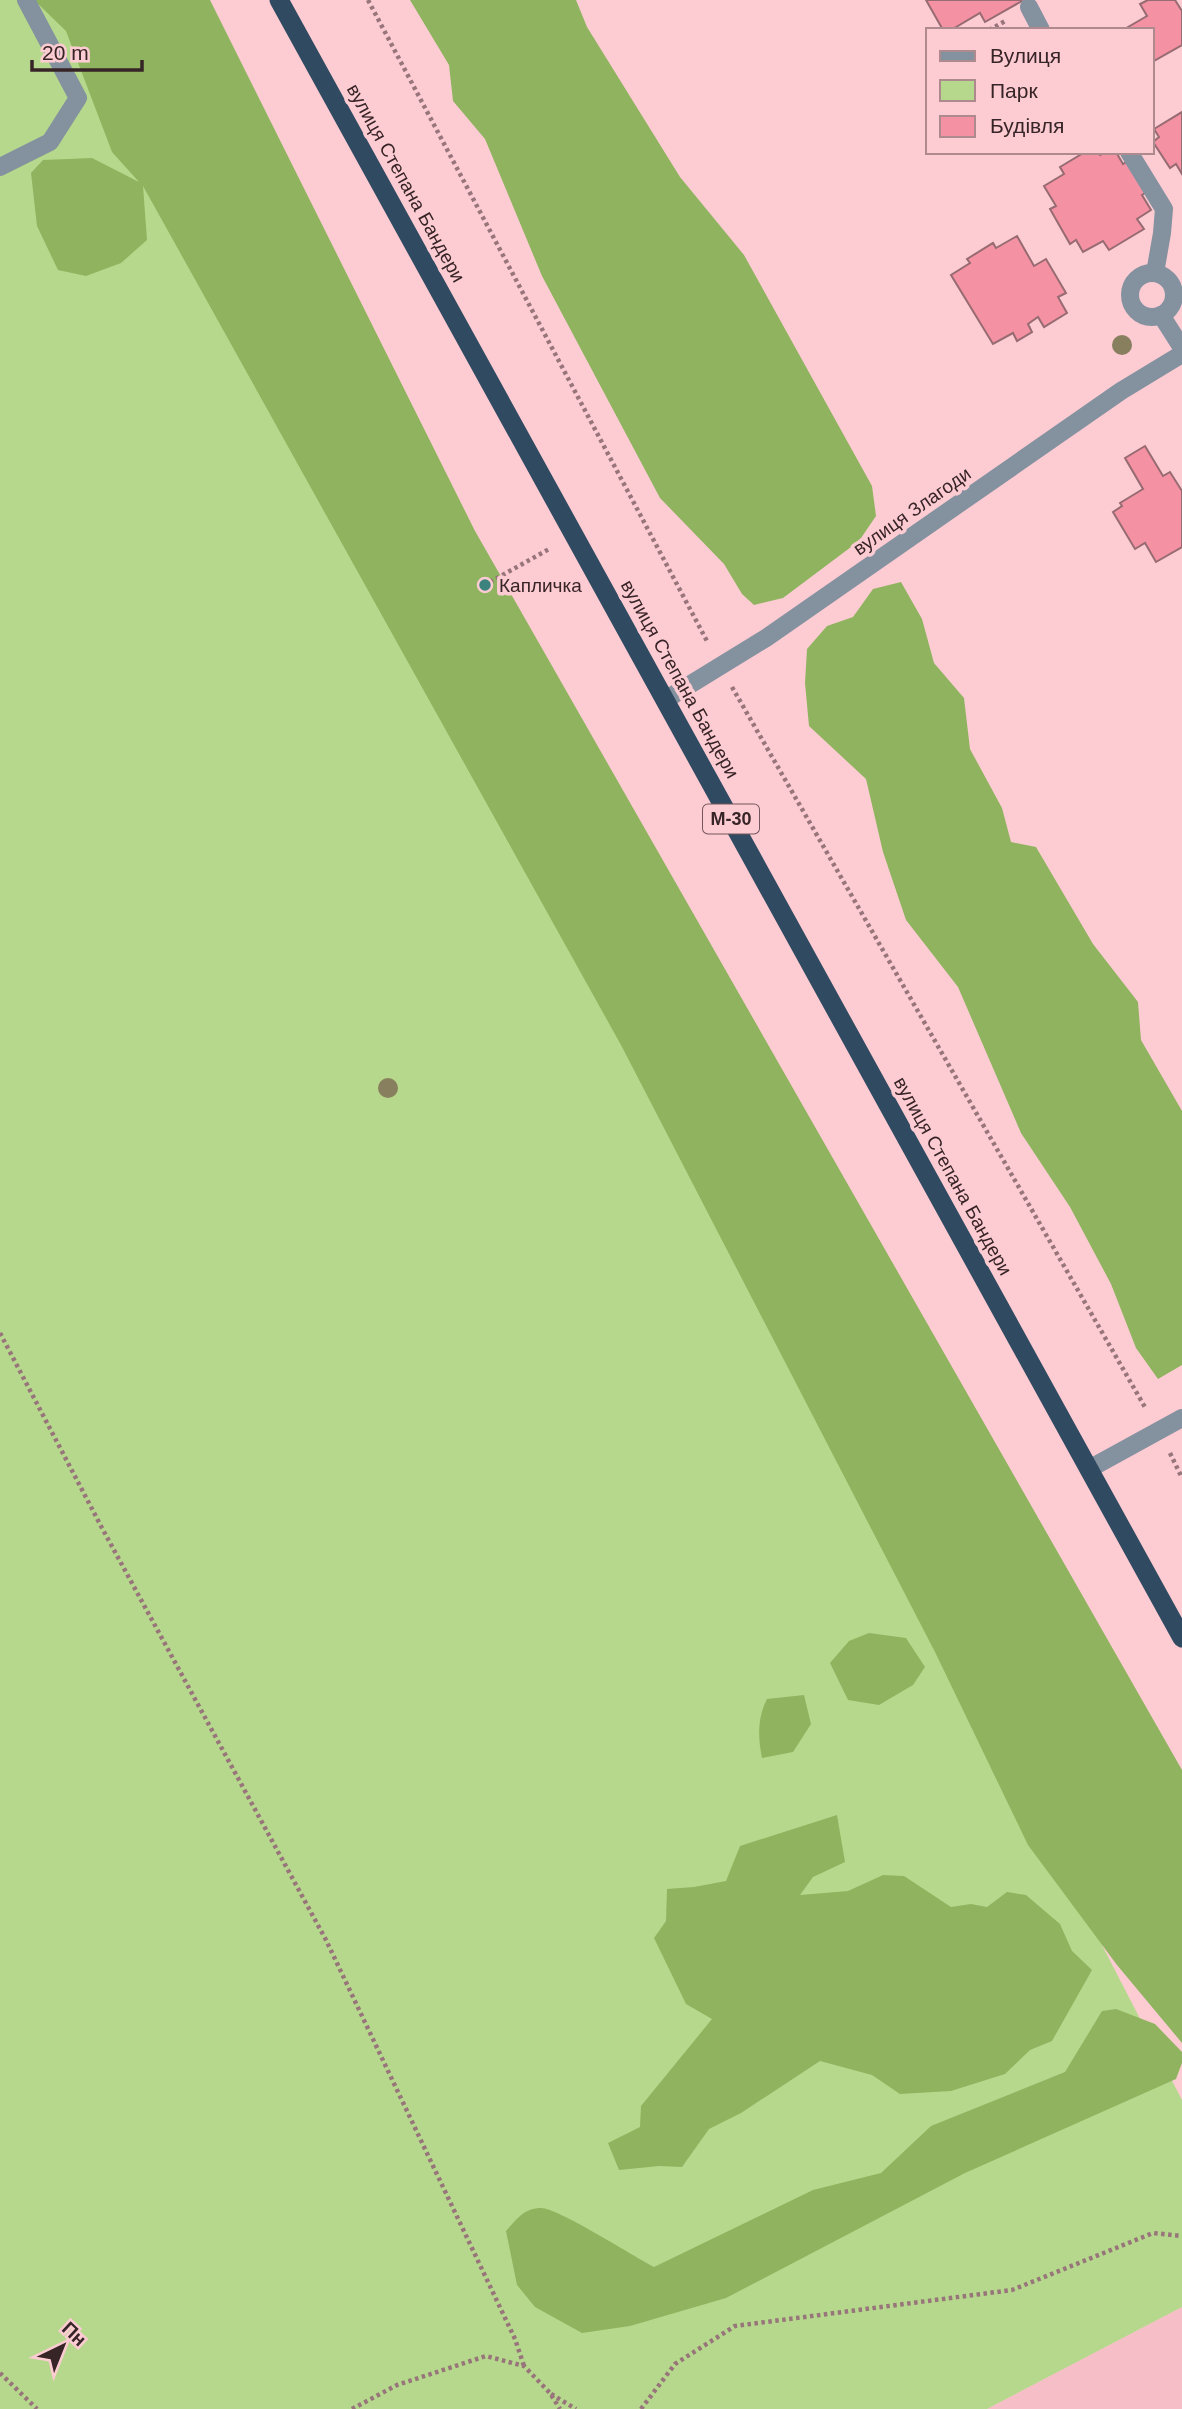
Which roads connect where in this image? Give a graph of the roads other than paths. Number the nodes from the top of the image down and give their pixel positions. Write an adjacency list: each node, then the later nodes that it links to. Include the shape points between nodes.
1 (26, 0): 6 (street, via 78,98 50,142)
2 (279, 0): 11 (highway, вулиця Степана Бандери / М-30)
3 (1029, 7): 4 (street)
4 (1040, 28)
5 (1130, 154): 7 (street, via 1164,209)
6 (0, 167)
7 (1155, 273): 8 (street, via 1167,279 1174,292 1171,305); 8 (street, via 1136,279 1129,298 1142,315)
8 (1161, 315): 9 (street)
9 (1182, 348)
10 (1182, 354): 11 (street, вулиця Злагоди, via 1121,391 766,638)
11 (665, 700): 13 (highway, вулиця Степана Бандери / М-30)
12 (1182, 1418): 13 (street)
13 (1089, 1469): 14 (highway, вулиця Степана Бандери / М-30)
14 (1182, 1638)

